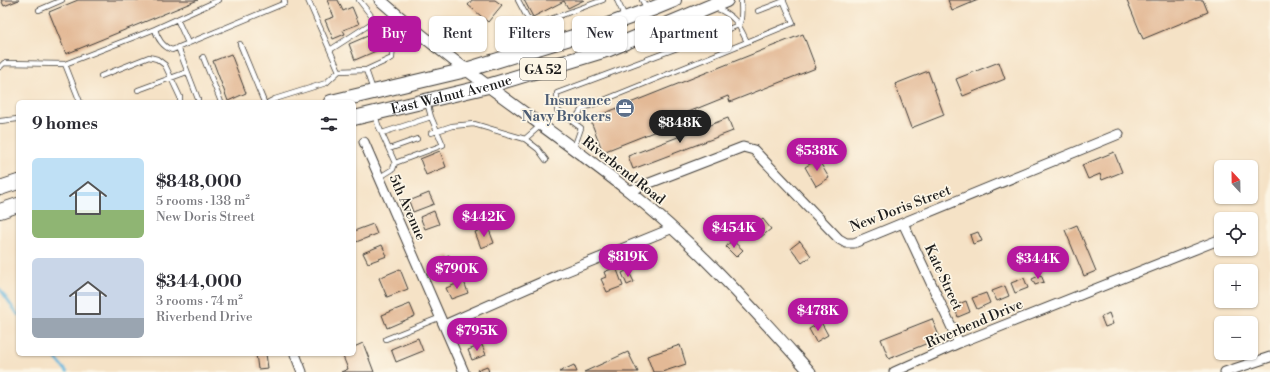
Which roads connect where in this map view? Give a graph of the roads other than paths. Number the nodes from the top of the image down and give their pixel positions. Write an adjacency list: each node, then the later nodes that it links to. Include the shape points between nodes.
1 (62, 0): 16 (lane)
2 (219, 0): 24 (lane)
3 (284, 0): 30 (lane, via 285,3)
4 (308, 0): 33 (lane)
5 (361, 0): 18 (lane)
6 (380, 0): 19 (street, Riverbend Road)
7 (518, 0): 20 (lane)
8 (603, 0): 21 (lane)
9 (617, 0): 22 (lane)
10 (674, 0): 14 (main road, East Walnut Avenue / GA 52)
11 (726, 0): 15 (main road, East Walnut Avenue / GA 52)
12 (741, 0): 25 (lane, via 742,19)
13 (784, 1): 17 (lane); 29 (lane, via 793,23)
14 (645, 5): 23 (main road, East Walnut Avenue / GA 52)
15 (712, 6): 25 (lane, via 729,14); 45 (main road, East Walnut Avenue / GA 52, via 609,49)
16 (39, 10)
17 (758, 12)
18 (372, 16)
19 (398, 16)
20 (526, 16)
21 (559, 16)
22 (625, 16)
23 (627, 18)
24 (177, 19): 27 (lane); 30 (lane)
25 (739, 24): 29 (lane); 61 (lane, via 557,93 557,110)
26 (368, 26): 33 (lane)
27 (155, 29): 32 (lane, via 166,48 172,50); 37 (lane)
28 (421, 35): 40 (street, Riverbend Road)
29 (747, 42): 61 (lane, via 582,108)
30 (188, 43): 32 (lane)
31 (240, 44): 52 (lane)
32 (178, 47): 42 (lane)
33 (330, 50): 41 (lane)
34 (392, 52): 39 (lane, via 392,58)
35 (524, 52): 40 (main road, East Walnut Avenue / GA 52)
36 (203, 57): 51 (lane)
37 (65, 64): 38 (lane, via 4,63); 48 (lane)
38 (0, 67)
39 (366, 70): 41 (lane); 47 (lane)
40 (466, 70): 45 (street, Riverbend Road); 47 (main road, East Walnut Avenue / GA 52)
41 (339, 71): 53 (lane, via 326,83)
42 (187, 72): 44 (lane); 50 (lane)
43 (101, 76): 44 (lane, via 149,58 165,64)
44 (171, 78): 46 (lane); 49 (lane)
45 (488, 86): 55 (main road, East Walnut Avenue / GA 52); 62 (street, Riverbend Road)
46 (138, 90)
47 (374, 92): 54 (main road, East Walnut Avenue / GA 52)
48 (79, 100)
49 (180, 100)
50 (198, 100)
51 (220, 100)
52 (263, 100)
53 (273, 100)
54 (340, 100)
55 (427, 101): 56 (main road, East Walnut Avenue / GA 52); 57 (lane)
56 (375, 113): 58 (main road, East Walnut Avenue / GA 52); 64 (lane)
57 (431, 117): 63 (lane); 64 (lane)
58 (356, 118)
59 (16, 119): 60 (lane)
60 (0, 121)
61 (573, 122): 71 (lane, via 581,128)
62 (541, 125): 68 (lane); 71 (street, Riverbend Road)
63 (437, 130): 65 (lane); 68 (lane, via 474,124); 73 (lane, via 443,145)
64 (382, 133): 70 (lane)
65 (430, 133)
66 (1119, 134): 80 (street, New Doris Street)
67 (417, 138): 70 (lane)
68 (525, 139): 72 (lane, via 538,148)
69 (364, 142): 74 (street, 5th Avenue)
70 (389, 149): 73 (lane)
71 (574, 150): 77 (street, Riverbend Road)
72 (546, 160)
73 (395, 162): 74 (lane, via 393,169)
74 (380, 177): 83 (street, 5th Avenue)
75 (16, 183): 76 (main road)
76 (0, 188)
77 (629, 191): 80 (street, New Doris Street, via 743,147 754,150 839,239 846,243); 81 (street, Riverbend Road)
78 (16, 206): 79 (main road)
79 (0, 211)
80 (903, 223): 85 (street, Kate Street)
81 (673, 228): 83 (street); 90 (street, Riverbend Road, via 746,301)
82 (1214, 241): 85 (street, Riverbend Drive)
83 (443, 321): 84 (lane); 89 (street, 5th Avenue)
84 (386, 339)
85 (959, 343): 91 (street, Riverbend Drive)
86 (296, 356): 88 (street)
87 (1270, 357): 92 (street)
88 (302, 372)
89 (464, 372)
90 (810, 372)
91 (894, 372)
92 (1225, 372)

